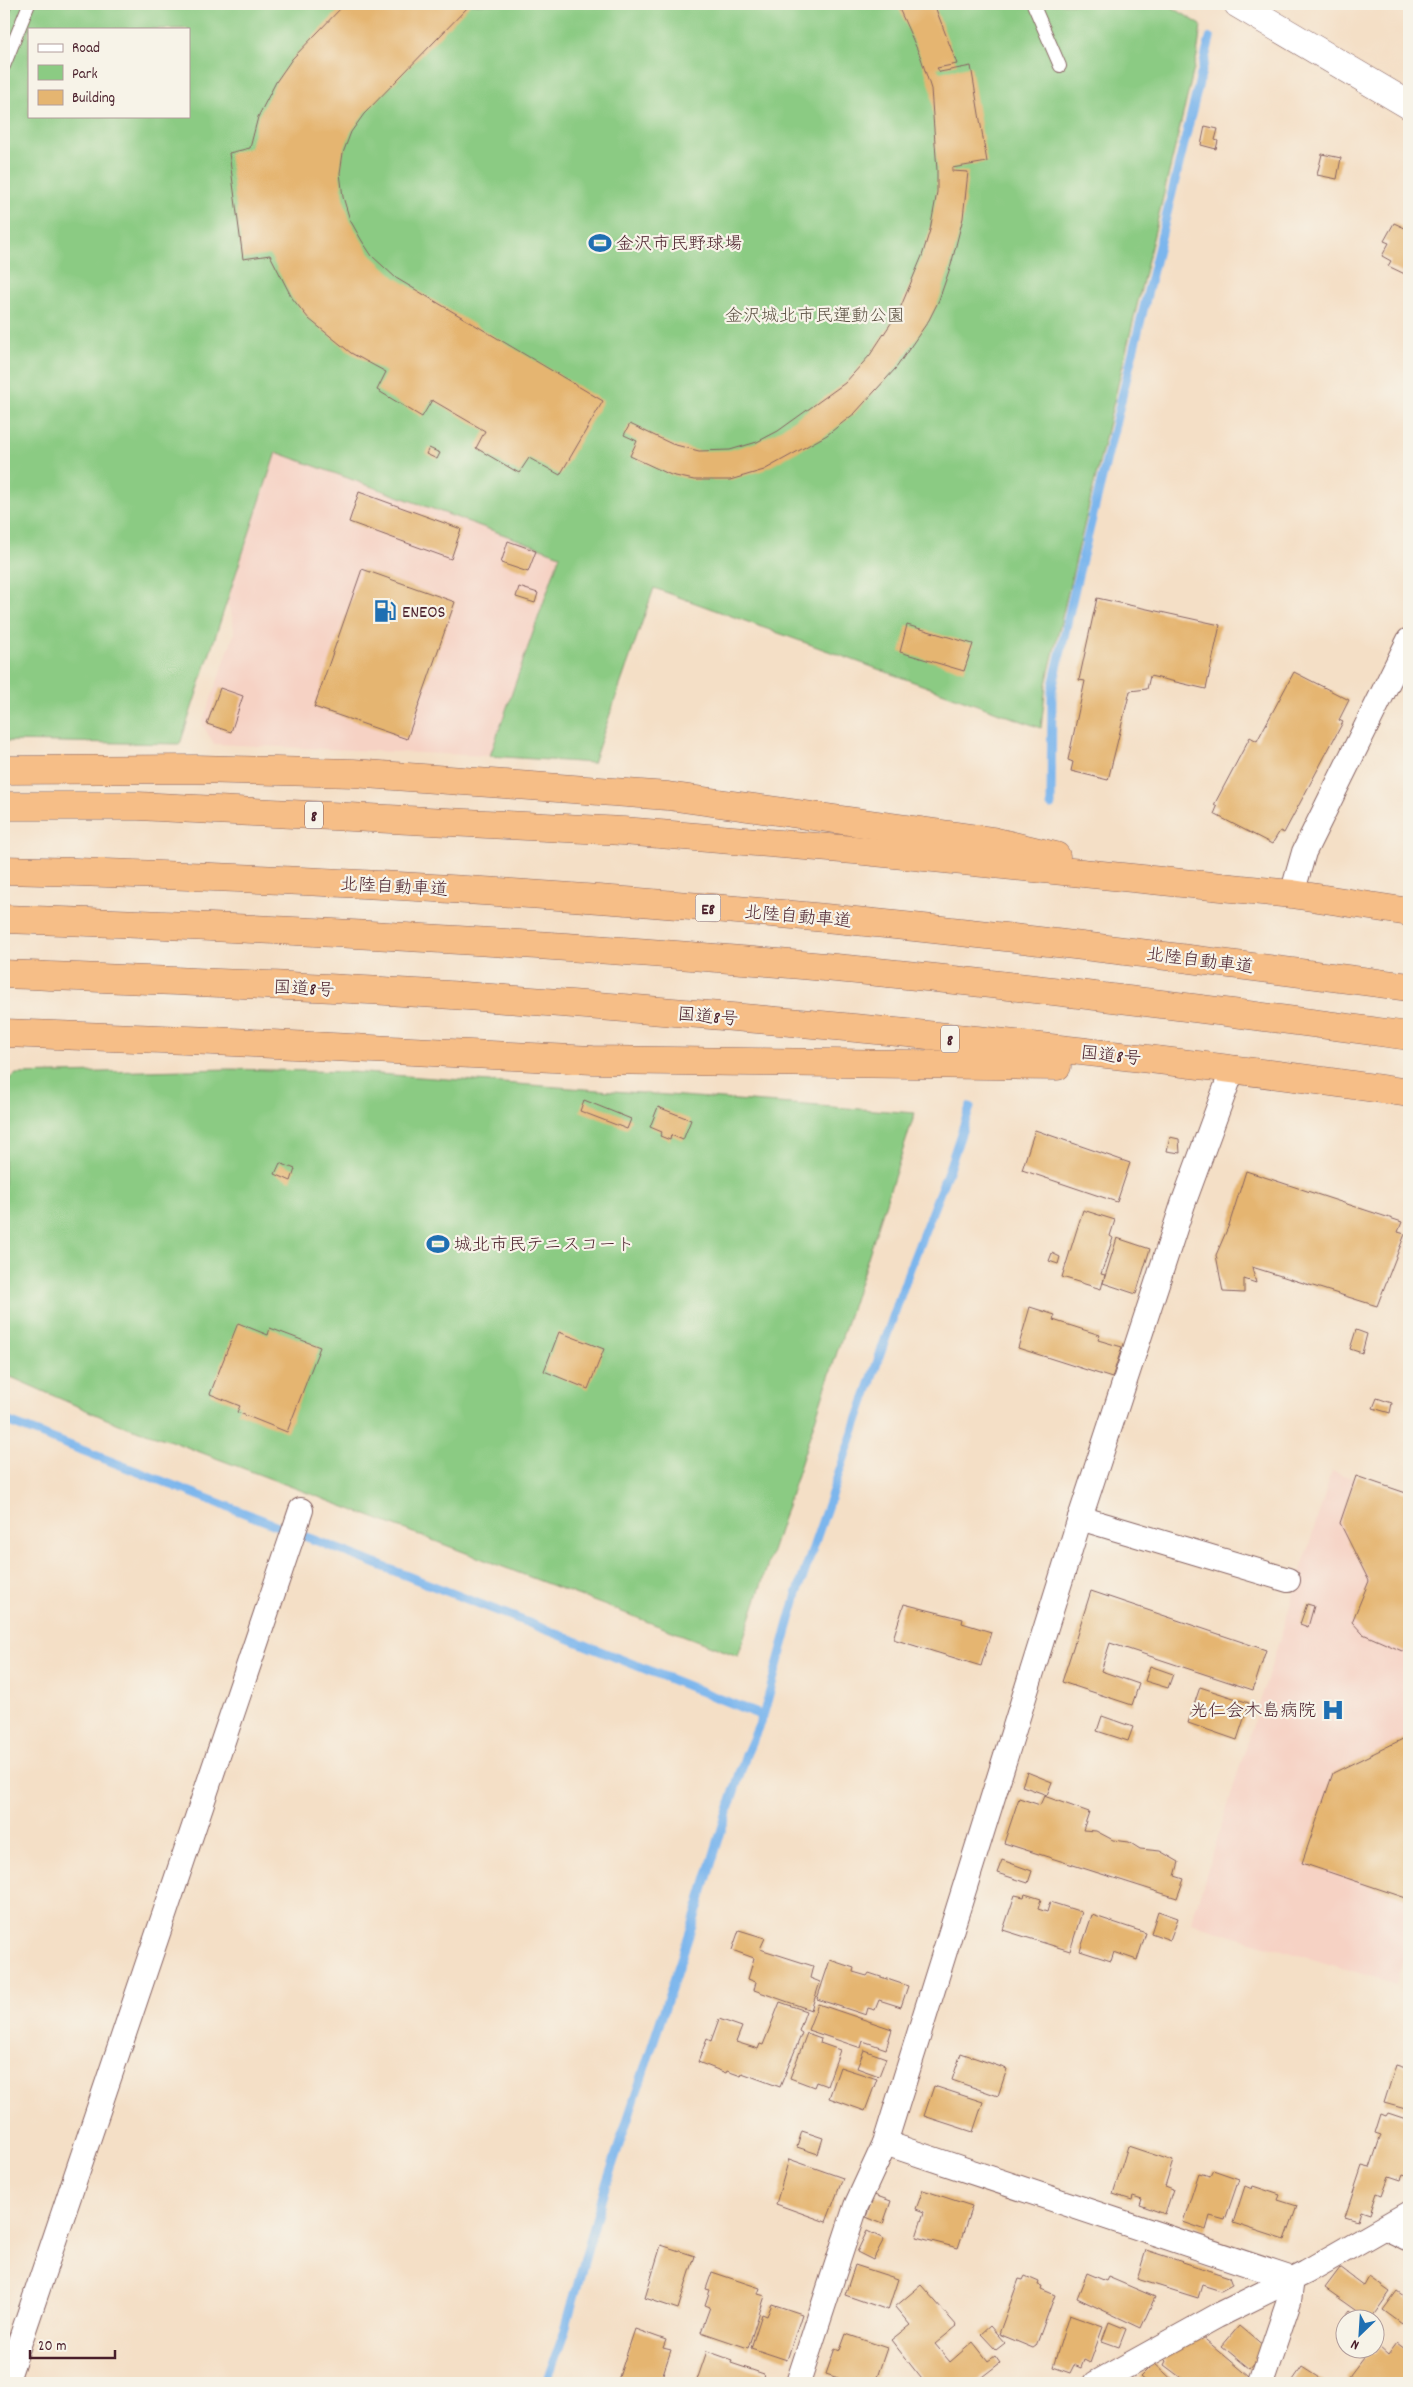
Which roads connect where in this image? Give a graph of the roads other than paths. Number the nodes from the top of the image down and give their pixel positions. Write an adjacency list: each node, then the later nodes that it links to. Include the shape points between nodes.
1 (5, 4): 5 (lane)
2 (28, 4): 6 (lane)
3 (1033, 4): 7 (lane)
4 (1238, 4): 8 (street)
5 (4, 8)
6 (4, 66)
7 (1060, 66)
8 (1409, 104)
9 (1409, 640): 14 (street, via 1304,852)
10 (4, 770): 13 (highway, via 197,769 353,774 668,796 994,841)
11 (4, 806): 13 (highway, 8, via 138,806 623,831)
12 (4, 870): 18 (highway, 北陸自動車道 / E8, via 207,875 518,893 804,916 1140,952)
13 (1152, 880): 14 (highway, 8)
14 (1292, 894): 15 (highway, 8)
15 (1409, 912)
16 (4, 919): 20 (highway, via 204,925 527,943 808,966 1119,998)
17 (4, 974): 21 (highway, 国道8号 / 8, via 490,998 810,1024)
18 (1409, 987)
19 (4, 1033): 21 (highway, via 593,1060)
20 (1409, 1036)
21 (1233, 1068): 22 (highway, 国道8号 / 8); 23 (street, via 1183,1204)
22 (1409, 1093)
23 (1080, 1518): 25 (street); 26 (street)
24 (296, 1526): 31 (street)
25 (1288, 1580)
26 (884, 2143): 30 (street); 32 (street, via 856,2206)
27 (1409, 2213): 28 (street)
28 (1386, 2228): 29 (street); 30 (street)
29 (1409, 2239)
30 (1292, 2279): 33 (street); 34 (street, via 1289,2302)
31 (6, 2383)
32 (798, 2383)
33 (1096, 2383)
34 (1261, 2383)

